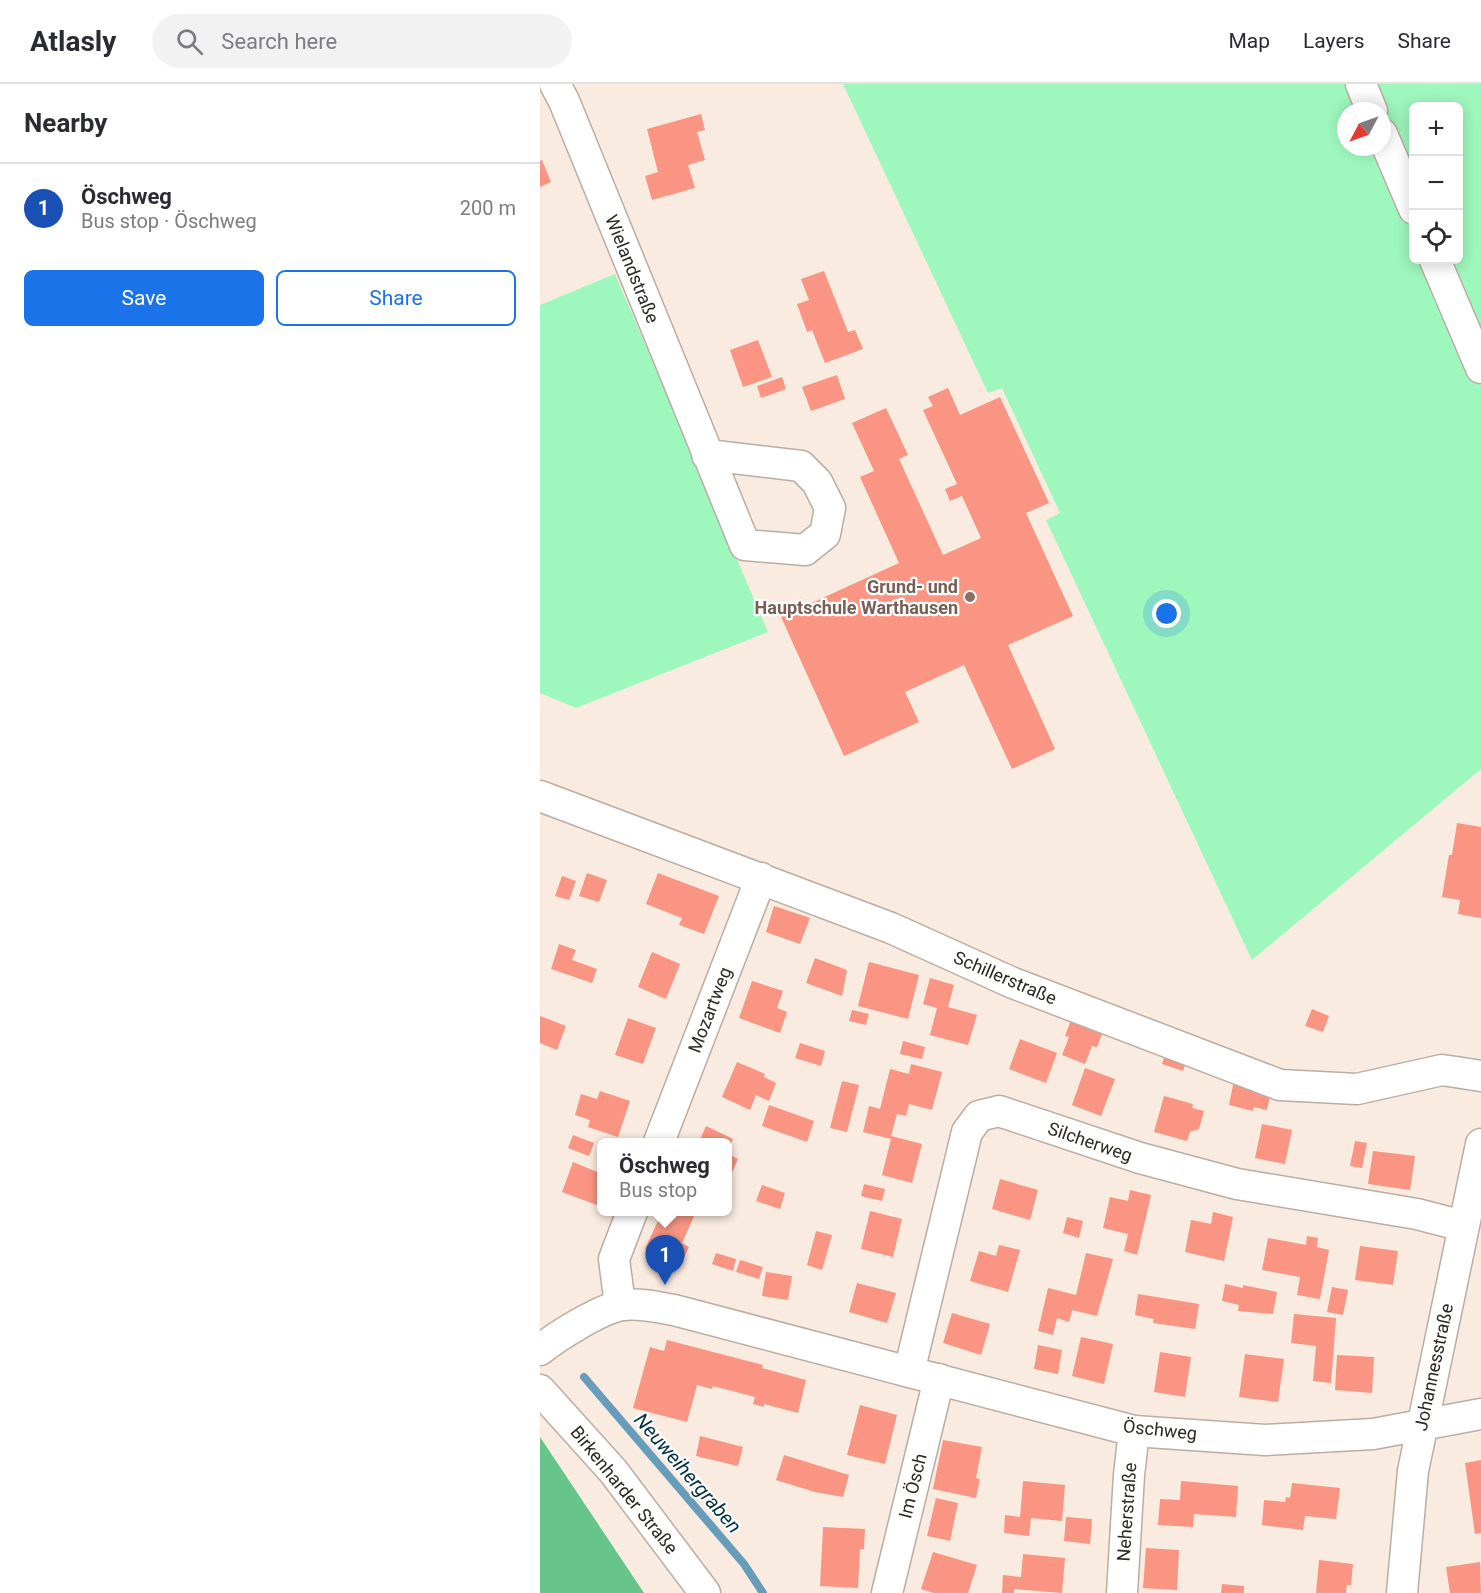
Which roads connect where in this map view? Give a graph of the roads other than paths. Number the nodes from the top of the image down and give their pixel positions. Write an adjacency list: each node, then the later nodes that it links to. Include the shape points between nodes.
1 (555, 84): 8 (street, Wielandstraße)
2 (1361, 84): 3 (street)
3 (1368, 102)
4 (1391, 156): 5 (street)
5 (1409, 199)
6 (1437, 264): 7 (street)
7 (1481, 368)
8 (707, 455)
9 (540, 796): 10 (street, Schillerstraße)
10 (761, 878): 11 (street, Schillerstraße, via 891,928 1013,983 1280,1084 1357,1089 1442,1070); 12 (street, Mozartweg)
11 (1481, 1076)
12 (661, 1138)
13 (1481, 1144): 15 (street, Johannesstraße)
14 (630, 1216): 16 (street, via 614,1259)
15 (1463, 1226): 18 (street, Silcherweg, via 1417,1214 1237,1184 1140,1158 999,1111 979,1116 967,1132); 22 (street, Johannesstraße)
16 (620, 1305): 17 (street, Öschweg); 18 (street, Öschweg, via 674,1310)
17 (540, 1350)
18 (909, 1372): 19 (street, Öschweg)
19 (939, 1379): 23 (street, Öschweg); 25 (street, Im Ösch)
20 (540, 1390): 24 (street, Birkenharder Straße, via 613,1471)
21 (1481, 1414): 22 (street, Öschweg)
22 (1421, 1426): 23 (street, Öschweg, via 1373,1434 1265,1440); 27 (street, Johannesstraße)
23 (1134, 1431): 26 (street, Neherstraße)
24 (705, 1593)
25 (887, 1593)
26 (1122, 1593)
27 (1402, 1593)

